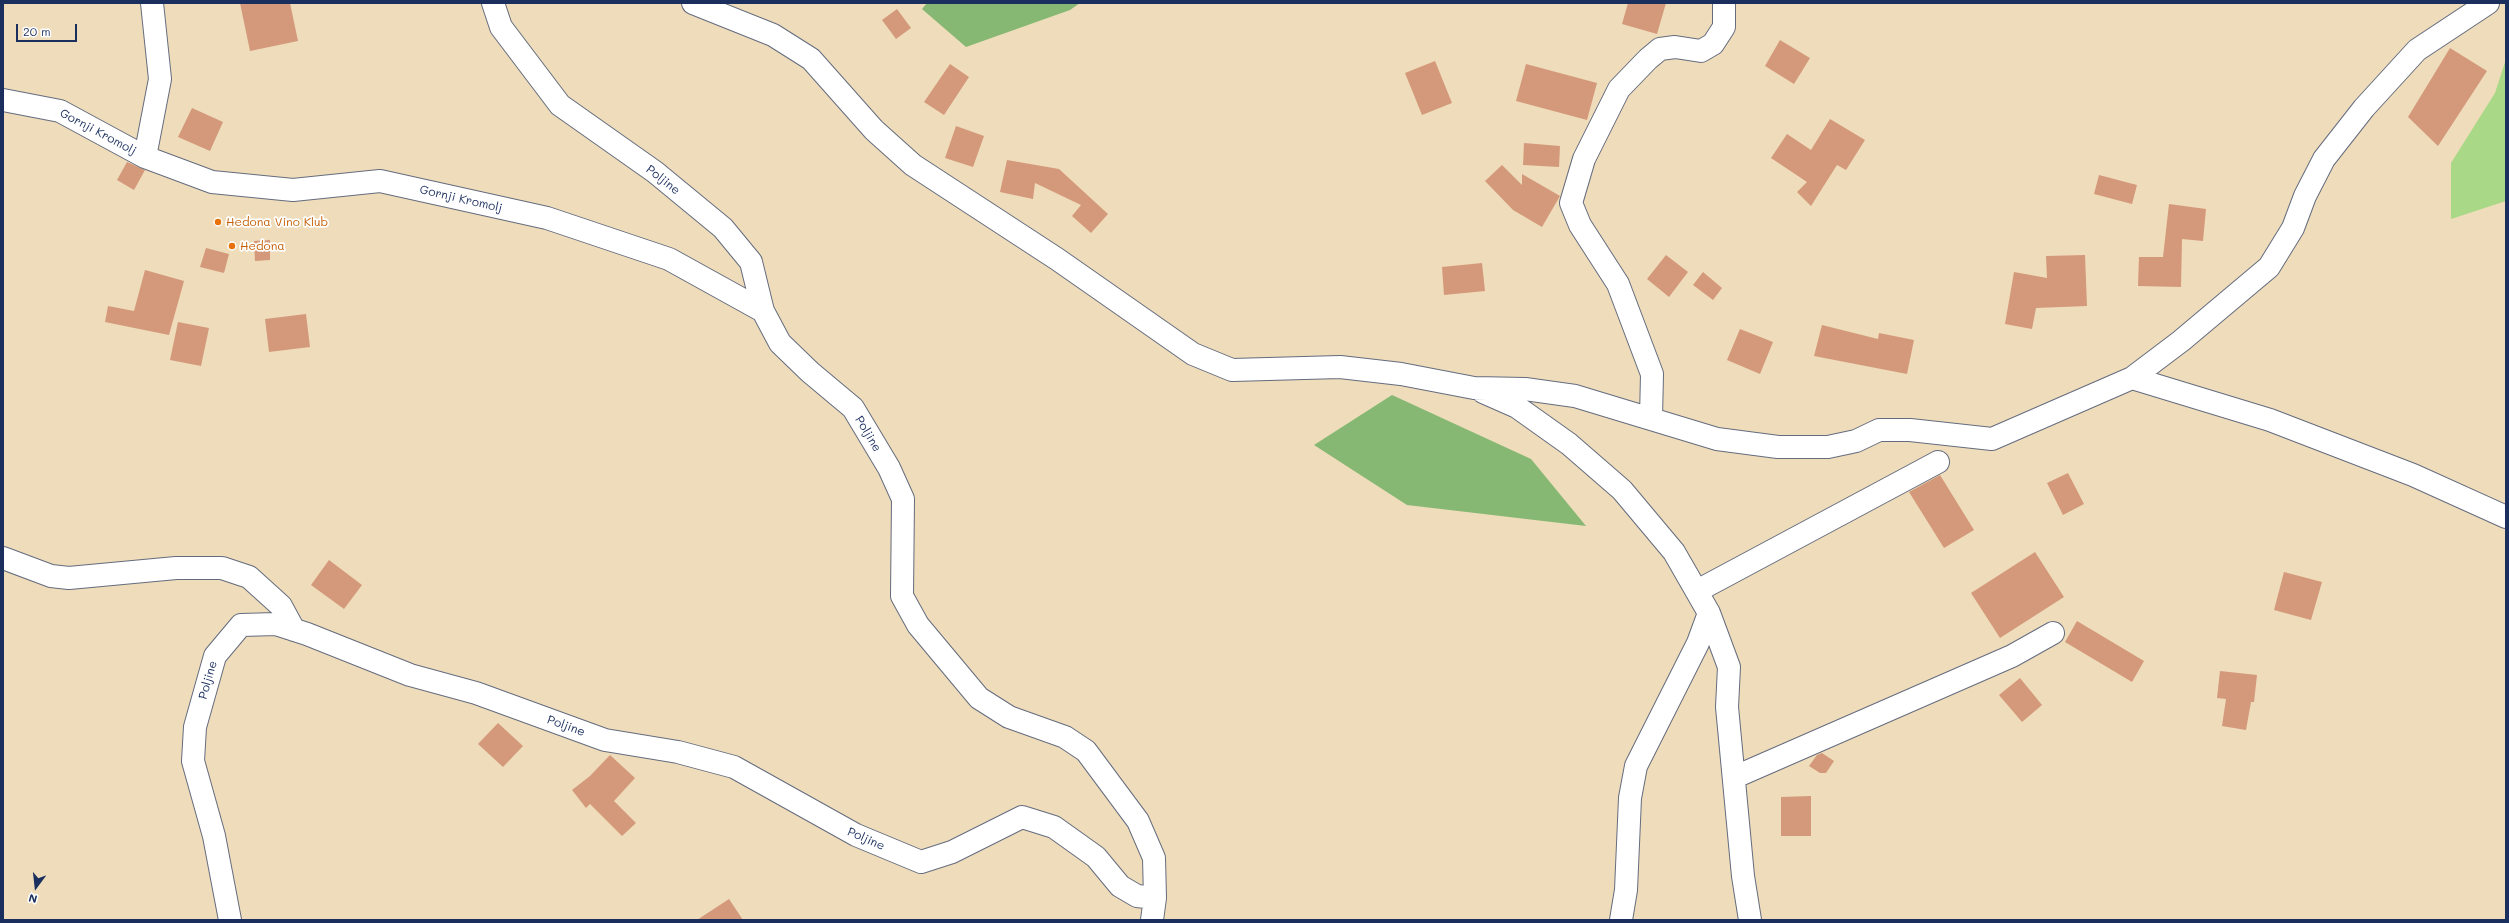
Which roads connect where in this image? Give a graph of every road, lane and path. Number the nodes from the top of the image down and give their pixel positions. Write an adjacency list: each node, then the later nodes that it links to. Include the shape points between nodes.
1 (152, 3): 7 (street, Gornji Kromolj, via 160,79)
2 (493, 3): 8 (street, Poljine, via 501,27 560,105 655,172 723,228 751,262)
3 (693, 3): 10 (street, via 773,35 812,59 874,130 913,165 1056,259 1193,354 1232,370 1340,367 1401,374)
4 (1724, 3): 11 (street, via 1724,27 1714,44 1701,51 1675,47 1660,49 1620,89 1584,159 1571,203 1580,226 1618,284 1652,374)
5 (2488, 3): 9 (street, via 2417,50 2364,108 2324,159 2305,196 2293,228 2269,267 2182,341)
6 (3, 100): 7 (street, Gornji Kromolj, via 60,111)
7 (145, 157): 8 (street, Gornji Kromolj, via 212,182 293,190 380,181 547,218 669,259)
8 (763, 311): 20 (street, Poljine, via 780,343 853,408 888,468 903,499 902,596 918,625 979,698 1009,717 1065,737 1086,751 1138,820 1154,858)
9 (2132, 378): 11 (street, via 1992,439 1910,430 1879,430 1856,441 1828,447 1778,447 1716,439); 13 (street, via 2270,420 2413,475)
10 (1474, 388): 11 (street, via 1525,389 1574,396); 15 (street, via 1517,407 1569,444 1622,490 1674,552)
11 (1651, 418)
12 (1938, 462): 15 (street)
13 (2506, 517)
14 (3, 558): 17 (street, via 51,576 69,578 176,568 222,568 249,577 281,606)
15 (1697, 591): 16 (street)
16 (1709, 613): 19 (street, via 1729,667 1727,707); 23 (street, via 1698,643 1636,766 1630,798 1626,890)
17 (294, 630): 20 (street, Poljine, via 410,676 476,693 605,740 678,752 734,767 856,835 921,862 952,852 1022,817 1054,827 1096,857 1120,886 1137,896); 21 (street, Poljine, via 276,624 241,625 215,656 194,727 193,761 214,836)
18 (2053, 633): 19 (street, via 2012,656)
19 (1735, 778): 24 (street, via 1743,876)
20 (1155, 898): 22 (street, Poljine)
21 (230, 920)
22 (1152, 920)
23 (1621, 920)
24 (1750, 920)

